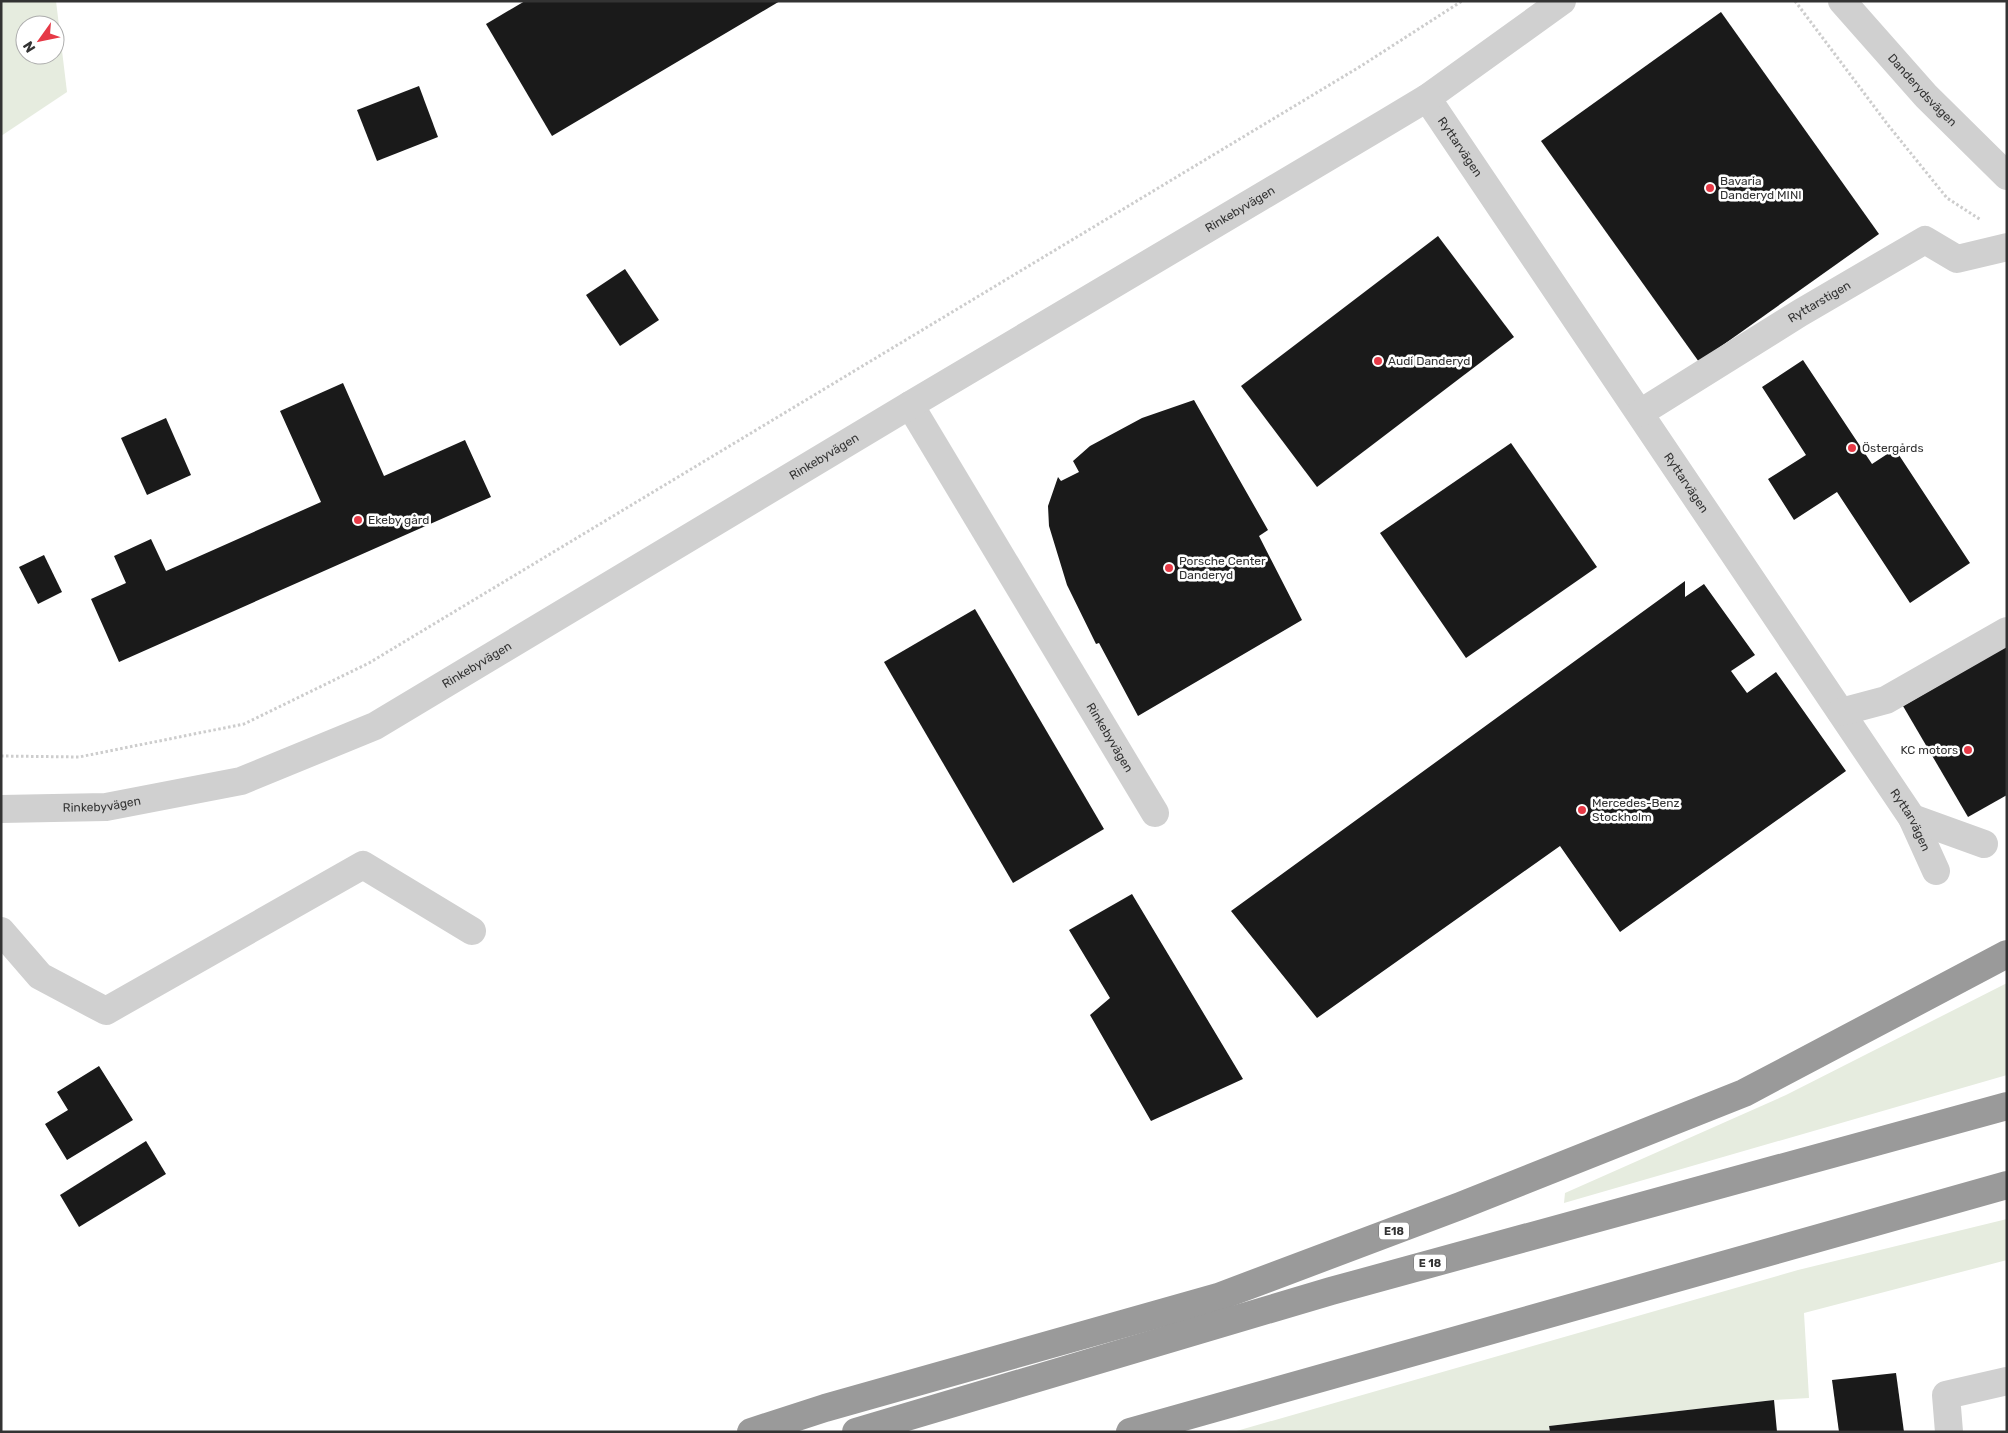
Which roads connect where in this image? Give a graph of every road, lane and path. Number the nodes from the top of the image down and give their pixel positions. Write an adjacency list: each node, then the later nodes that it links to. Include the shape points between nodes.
1 (1462, 1): 13 (path, via 1360,66 369,662 244,724 80,757)
2 (1562, 1): 5 (street, Rinkebyvägen)
3 (1795, 1): 7 (path, via 1947,198)
4 (1842, 1): 6 (street, Danderydsvägen, via 1926,96)
5 (1427, 98): 9 (street, Rinkebyvägen); 10 (street, Ryttarvägen)
6 (2007, 176)
7 (1984, 222)
8 (2007, 247): 10 (street, Ryttarstigen, via 1957,259 1925,240)
9 (910, 405): 14 (street, Rinkebyvägen, via 375,726 241,781 106,807); 15 (street, Rinkebyvägen)
10 (1640, 413): 12 (street, Ryttarvägen)
11 (2007, 631): 12 (street, via 1886,700)
12 (1841, 712): 16 (street, Ryttarvägen)
13 (1, 756)
14 (1, 809)
15 (1156, 812)
16 (1912, 818): 17 (street); 18 (street, Ryttarvägen)
17 (1984, 844)
18 (1936, 871)
19 (1, 930): 20 (street, via 40,976 106,1011 363,865)
20 (472, 931)
21 (2007, 954): 25 (highway, E18, via 1744,1093 1460,1206 1218,1298)
22 (2007, 1106): 26 (highway, E 18, via 1331,1290)
23 (2007, 1185): 27 (highway)
24 (2007, 1381): 28 (street, via 1946,1395)
25 (751, 1432)
26 (856, 1432)
27 (1130, 1432)
28 (1949, 1432)

